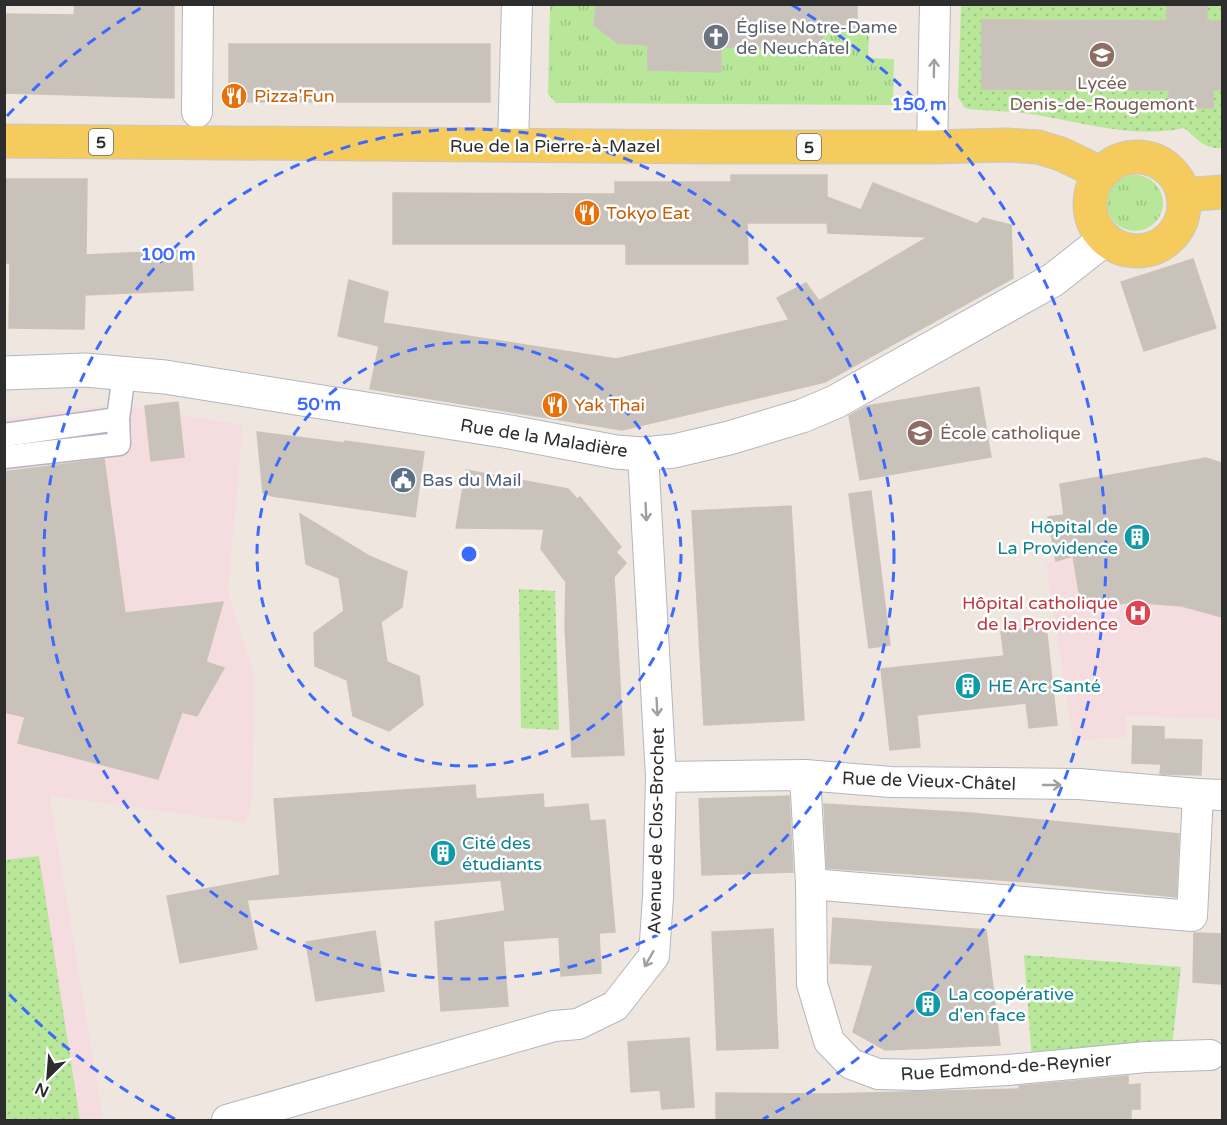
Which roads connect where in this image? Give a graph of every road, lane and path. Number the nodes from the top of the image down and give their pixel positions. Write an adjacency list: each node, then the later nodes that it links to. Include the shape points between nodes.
1 (198, 4): 4 (street)
2 (517, 4): 6 (street)
3 (934, 4): 7 (street, one-way to 3)
4 (197, 112)
5 (4, 141): 6 (main road, Rue de la Pierre-à-Mazel / 5)
6 (513, 145): 7 (main road, Rue de la Pierre-à-Mazel / 5)
7 (932, 147): 8 (main road, Rue de la Pierre-à-Mazel / 5, via 1038,147 1061,154)
8 (1100, 175): 10 (main road, via 1125,159 1154,160 1177,180); 11 (main road, via 1090,201 1091,215)
9 (1222, 192): 10 (main road)
10 (1183, 195): 11 (main road, via 1182,218 1170,238 1160,245 1126,250)
11 (1105, 239): 16 (street, Rue de la Maladière, via 1053,280 835,402 729,438)
12 (4, 373): 13 (street, Rue de la Maladière)
13 (124, 373): 14 (street); 16 (street, Rue de la Maladière)
14 (118, 419): 15 (street); 17 (street, via 119,444)
15 (4, 435)
16 (643, 454): 19 (street, Avenue de Clos-Brochet, one-way to 19)
17 (4, 457)
18 (805, 775): 19 (street, Rue de Vieux-Châtel); 20 (street, Rue de Vieux-Châtel, one-way to 20, via 971,785 1079,784); 21 (street, Rue Edmond-de-Reynier)
19 (661, 777): 23 (street, Avenue de Clos-Brochet, one-way to 23, via 654,956 615,1006 578,1024 554,1026)
20 (1210, 794): 21 (street, Rue de Vieux-Châtel, via 1192,916)
21 (812, 884): 22 (street, Rue Edmond-de-Reynier, via 812,984 829,1041 852,1064 878,1074 920,1075)
22 (1210, 1055)
23 (227, 1120)

